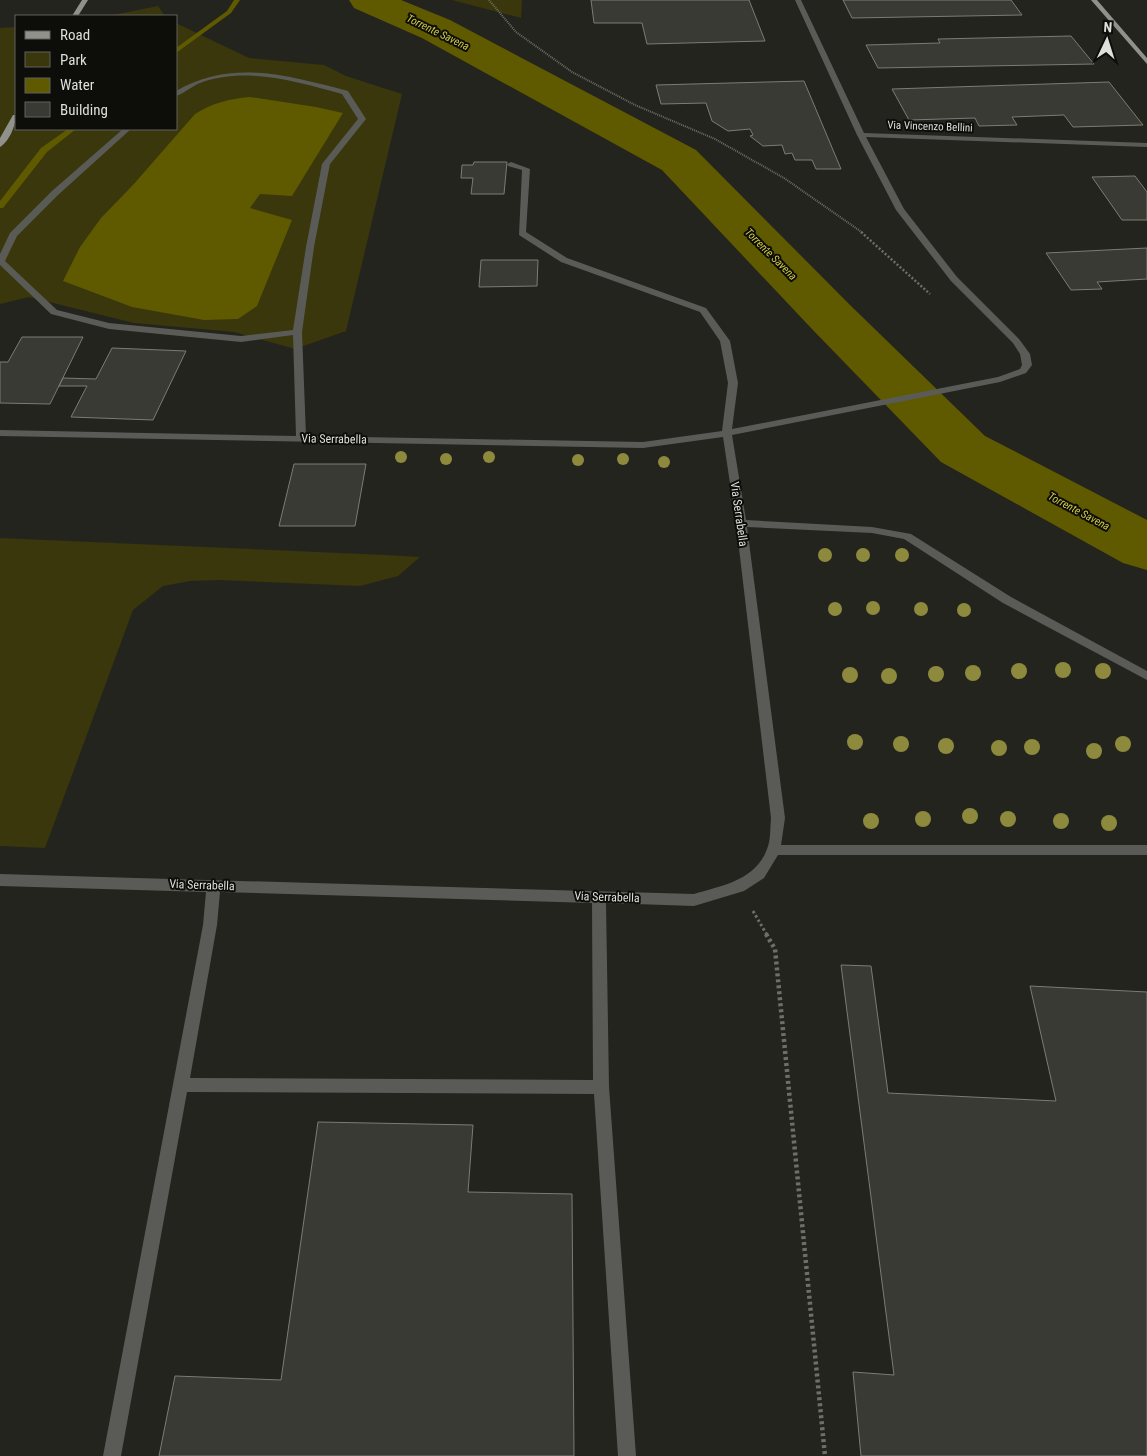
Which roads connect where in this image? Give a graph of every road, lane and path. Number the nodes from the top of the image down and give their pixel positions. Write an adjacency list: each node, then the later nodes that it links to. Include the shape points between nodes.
1 (85, 0): 5 (main road)
2 (490, 0): 14 (path, via 516,32 572,72 635,105 715,139 784,178 864,234)
3 (798, 0): 10 (street)
4 (1094, 0): 6 (main road)
5 (76, 15)
6 (1147, 62)
7 (178, 93): 15 (street, via 200,80 245,72 294,79 345,93 362,119 326,164)
8 (15, 119): 11 (main road)
9 (126, 130): 15 (street, via 55,193 13,236 1,261 54,312 109,326 241,339)
10 (861, 135): 12 (street, Via Vincenzo Bellini); 16 (street, Via Serrabella, via 900,210 954,279 1016,341 1025,354 1027,365 1023,371 1000,379)
11 (0, 145)
12 (1147, 145)
13 (511, 164): 16 (street, via 526,169 522,233 564,260 703,310 725,341 733,383)
14 (933, 297)
15 (297, 332): 18 (street)
16 (727, 432): 18 (street, Via Serrabella, via 643,445); 19 (street, Via Serrabella)
17 (0, 433): 18 (street, Via Serrabella)
18 (300, 438)
19 (741, 523): 20 (street, via 872,530 906,536 1007,600); 21 (street, Via Serrabella, via 778,818)
20 (1147, 676)
21 (774, 850): 22 (street); 25 (street, Via Serrabella, via 759,874)
22 (1147, 850)
23 (0, 880): 24 (street, Via Serrabella)
24 (214, 886): 26 (street, Via Serrabella); 27 (street, via 210,925)
25 (739, 887): 26 (street, Via Serrabella, via 694,900); 31 (path, via 776,949)
26 (599, 897): 28 (street)
27 (180, 1085): 28 (street); 29 (street)
28 (601, 1087): 30 (street)
29 (112, 1456)
30 (627, 1456)
31 (825, 1456)

